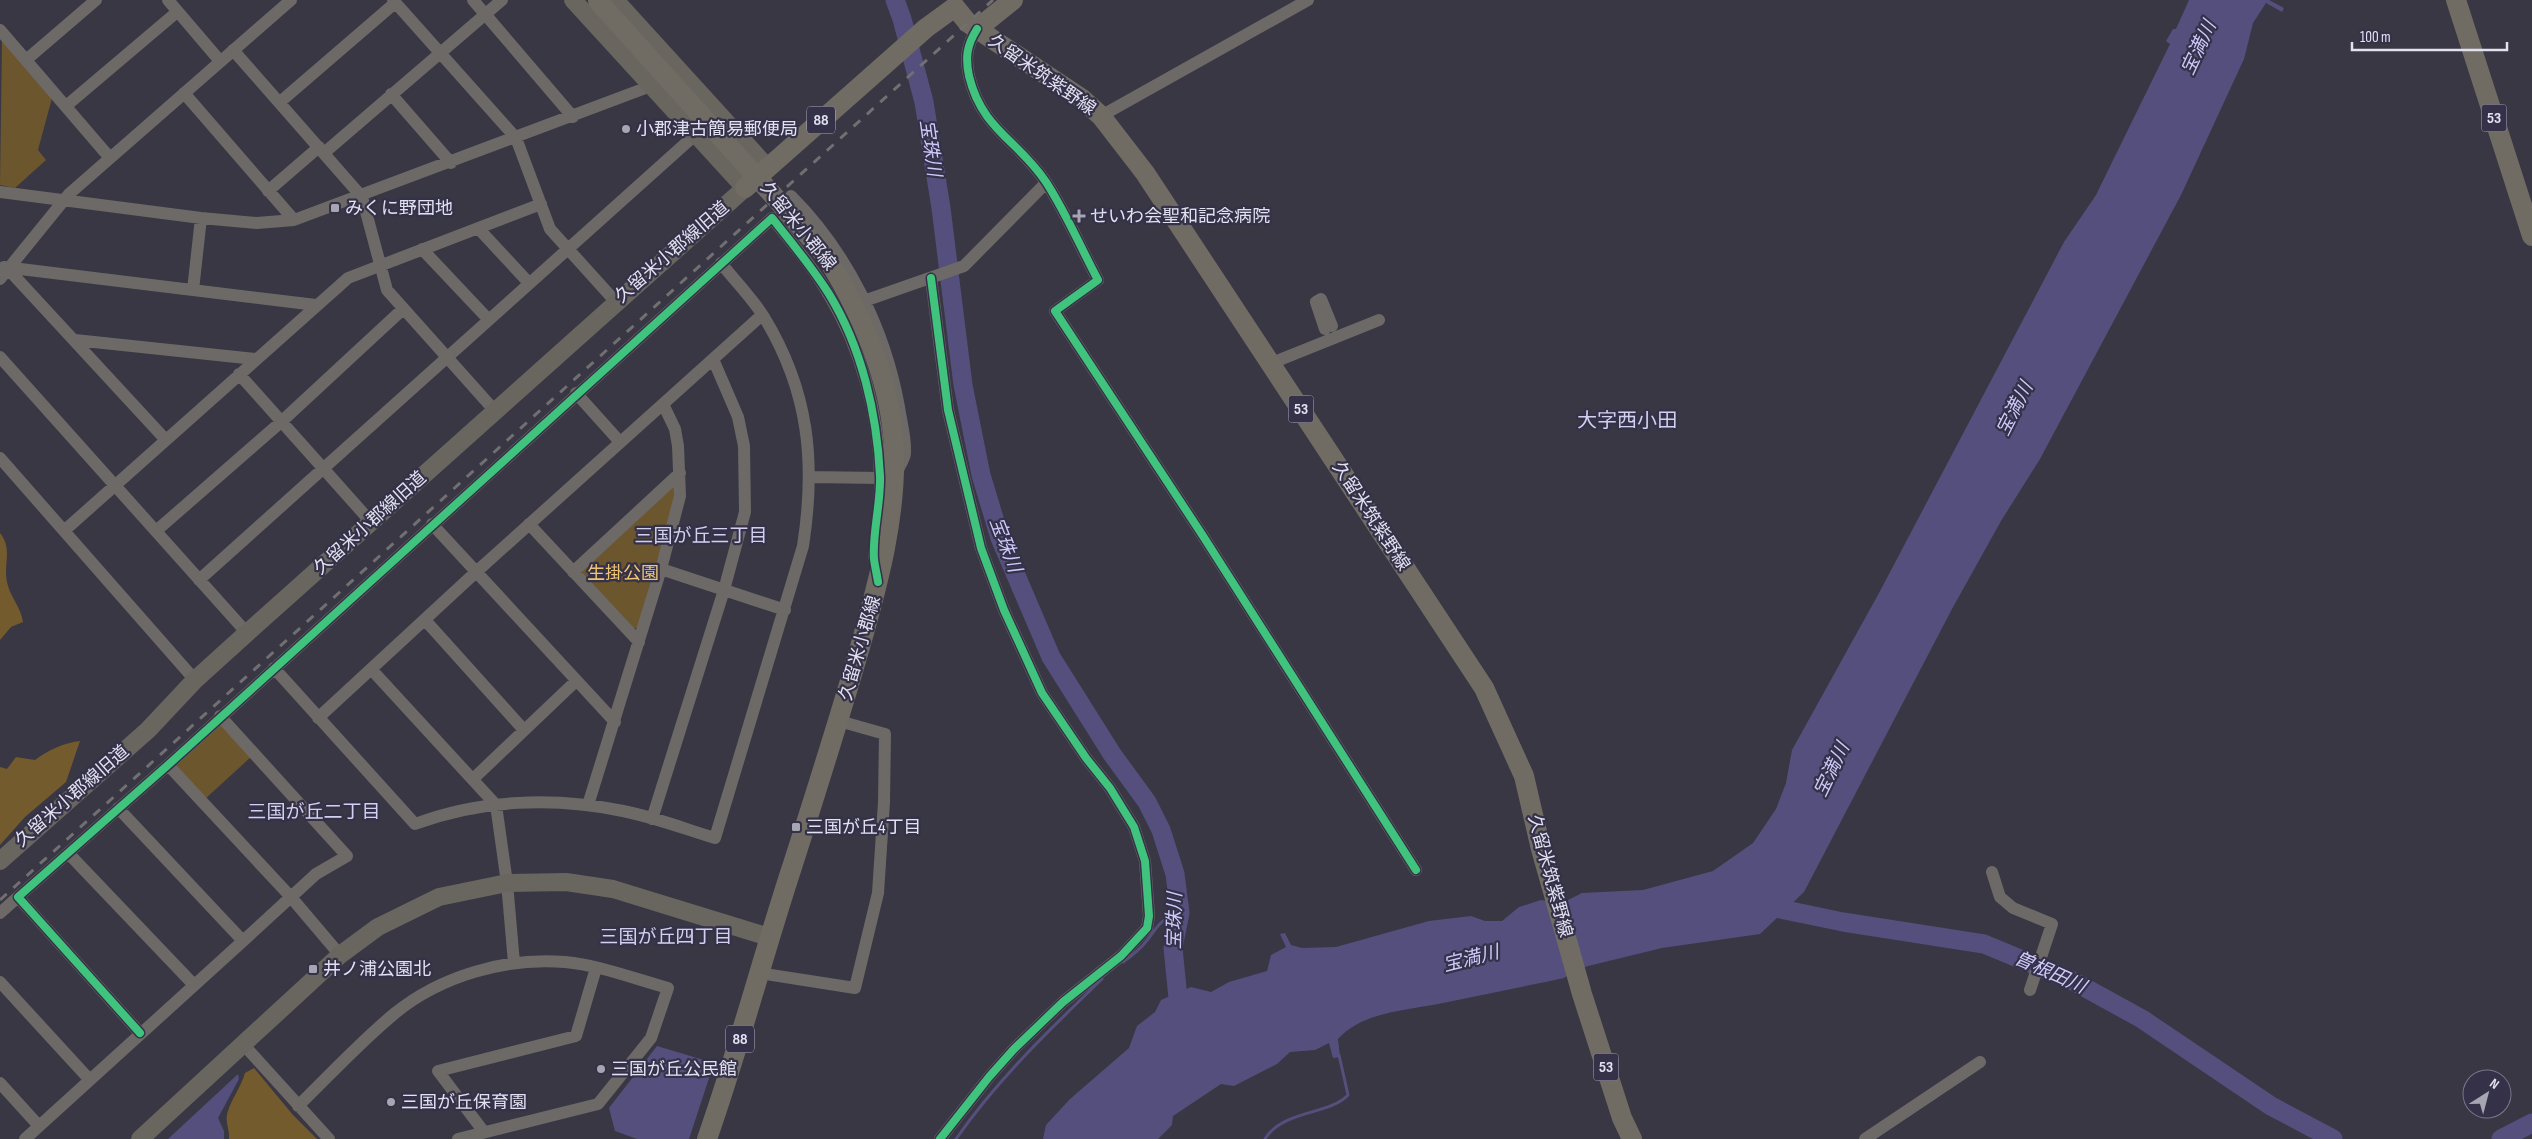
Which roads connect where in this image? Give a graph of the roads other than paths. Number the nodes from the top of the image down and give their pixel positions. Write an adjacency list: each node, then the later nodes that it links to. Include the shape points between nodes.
1 (96, 0): 19 (street)
2 (168, 0): 13 (street)
3 (291, 0): 17 (street)
4 (473, 0): 14 (street)
5 (502, 0): 14 (street)
6 (573, 0): 22 (street)
7 (603, 0): 21 (street); 81 (main road, 久留米小郡線 / 88, bridge, via 826,256 858,315 881,378 894,451)
8 (1013, 0): 15 (main road, 久留米筑紫野線)
9 (1308, 0): 27 (street)
10 (2456, 0): 43 (main road, 53)
11 (394, 2): 18 (street); 25 (street)
12 (956, 4): 15 (main road, 久留米小郡線 / 88, via 964,20); 34 (main road, 久留米小郡線 / 88)
13 (177, 12): 20 (street); 26 (street)
14 (486, 14): 18 (street); 28 (street)
15 (977, 29): 27 (main road, 久留米筑紫野線 / 53, via 1081,98); 35 (street, via 967,44 966,64 976,100 985,116)
16 (0, 30): 19 (street)
17 (233, 50): 20 (street); 25 (street)
18 (440, 54): 24 (street); 30 (street)
19 (26, 60): 26 (street)
20 (220, 61): 23 (street)
21 (673, 64): 22 (street); 34 (street)
22 (651, 86): 28 (street); 29 (street)
23 (184, 93): 32 (street); 37 (street)
24 (392, 94): 31 (street); 33 (street)
25 (280, 102): 31 (street)
26 (66, 106): 32 (street)
27 (1101, 116): 69 (main road, 久留米筑紫野線 / 53, via 1145,173)
28 (573, 117): 30 (street)
29 (695, 135): 36 (street); 49 (street)
30 (516, 138): 33 (street); 42 (street)
31 (321, 150): 37 (street); 40 (street)
32 (110, 158): 41 (street)
33 (451, 163): 40 (street)
34 (767, 167): 36 (main road, 久留米小郡線 / 88)
35 (1046, 183): 53 (street, via 964,266); 114 (street, via 1098,280 1055,311)
36 (744, 188): 57 (street, 久留米小郡線旧道)
37 (268, 191): 45 (street)
38 (0, 192): 41 (street)
39 (791, 196): 58 (street, via 813,218 843,260)
40 (362, 197): 45 (street); 51 (street)
41 (62, 202): 44 (street); 52 (street)
42 (541, 204): 46 (street); 49 (street, via 550,229)
43 (2527, 204): 47 (main road, 53)
44 (201, 218): 45 (street, via 258,223); 56 (street)
45 (294, 220)
46 (478, 228): 48 (street); 55 (street)
47 (2532, 236)
48 (422, 249): 51 (street); 62 (street)
49 (567, 249): 55 (street); 57 (street)
50 (720, 263): 61 (street); 71 (street); 81 (street, via 772,218 806,260 830,295 850,336 861,367)
51 (380, 264): 59 (street, via 348,278); 60 (street, via 387,290)
52 (4, 268): 54 (street); 56 (street); 64 (street)
53 (934, 277): 58 (street); 142 (street, via 948,410 981,548 1004,610 1042,693 1134,827 1145,861 1149,916 1147,928 1121,956 1063,1002 1014,1049)
54 (0, 280)
55 (528, 283): 62 (street)
56 (193, 290): 59 (street)
57 (615, 301): 73 (street, 久留米小郡線旧道)
58 (864, 301): 81 (street, via 893,373 901,418 905,454)
59 (316, 305): 66 (street)
60 (403, 309): 67 (street); 74 (street)
61 (762, 315): 68 (street); 80 (street, via 786,361 802,406)
62 (489, 320): 67 (street)
63 (1379, 320): 69 (street, via 1330,333)
64 (75, 340): 66 (street); 75 (street)
65 (0, 357): 82 (street)
66 (255, 359): 70 (street)
67 (446, 359): 73 (street); 78 (street)
68 (713, 359): 72 (street); 92 (street, via 738,417 744,446 745,512)
69 (1272, 363): 143 (main road, 久留米筑紫野線 / 53, via 1484,688 1524,776 1582,994 1622,1118)
70 (239, 374): 74 (street); 75 (street)
71 (576, 393): 76 (street); 84 (street)
72 (663, 404): 76 (street); 79 (street, via 674,429)
73 (495, 411): 83 (street, 久留米小郡線旧道)
74 (281, 422): 78 (street); 87 (street)
75 (165, 439): 82 (street)
76 (620, 442): 85 (street)
77 (0, 458): 86 (street)
78 (322, 468): 83 (street); 91 (street)
79 (680, 473): 88 (street, via 680,496); 89 (street)
80 (810, 477): 81 (street); 93 (street, via 810,502 803,546)
81 (886, 481): 104 (main road, 久留米小郡線 / 88, via 878,582)
82 (114, 484): 86 (street); 87 (street)
83 (371, 522): 95 (street, 久留米小郡線旧道)
84 (432, 524): 90 (street); 97 (street)
85 (529, 524): 89 (street); 90 (street)
86 (65, 530): 99 (street)
87 (156, 531): 91 (street)
88 (661, 569): 92 (street); 96 (street)
89 (573, 572): 96 (street)
90 (475, 573): 94 (street); 100 (street)
91 (199, 580): 95 (street)
92 (724, 590): 93 (street); 111 (street)
93 (784, 610): 111 (street, via 715,838)
94 (425, 620): 98 (street); 105 (street)
95 (247, 633): 99 (street, 久留米小郡線旧道)
96 (639, 642): 103 (street)
97 (274, 668): 101 (street); 102 (street)
98 (371, 669): 102 (street); 107 (street)
99 (195, 680): 113 (street, 久留米小郡線旧道, via 148,730)
100 (576, 680): 103 (street); 105 (street)
101 (220, 716): 106 (street); 118 (street, via 346,856 316,874)
102 (318, 718): 108 (street, via 415,824 440,815)
103 (615, 722): 109 (street)
104 (839, 722): 120 (main road, 久留米小郡線 / 88); 125 (street, via 885,734 878,893 855,988)
105 (523, 729): 107 (street)
106 (168, 765): 110 (street); 118 (street)
107 (473, 779): 108 (street)
108 (496, 805): 109 (street); 116 (street)
109 (588, 805): 111 (street)
110 (118, 808): 112 (street); 121 (street)
111 (652, 819)
112 (69, 854): 117 (street); 127 (street)
113 (0, 861)
114 (1416, 870)
115 (1992, 872): 128 (street, via 2000,897 2013,908 2052,924)
116 (507, 883): 120 (street, via 566,882 613,889); 122 (street, via 439,898 378,927); 123 (street)
117 (19, 896): 119 (street); 129 (street)
118 (290, 896): 121 (street); 122 (street)
119 (0, 913)
120 (769, 937): 125 (main road, 久留米小郡線 / 88)
121 (243, 941): 127 (street)
122 (340, 955): 130 (street)
123 (514, 963): 124 (street, via 565,962); 134 (street, via 464,975 435,987 395,1013)
124 (596, 968): 136 (street, via 576,1036 438,1071); 136 (street, via 668,988 646,1046 598,1104)
125 (759, 973): 141 (main road, 久留米小郡線 / 88)
126 (0, 982): 132 (street)
127 (194, 985): 129 (street)
128 (2030, 990)
129 (142, 1031): 132 (street)
130 (243, 1044): 134 (street); 138 (street)
131 (1980, 1062): 144 (street)
132 (89, 1080): 135 (street)
133 (0, 1083): 135 (street)
134 (298, 1106): 139 (street)
135 (39, 1126): 137 (street)
136 (484, 1132): 140 (street)
137 (26, 1139)
138 (140, 1139)
139 (329, 1139)
140 (458, 1139)
141 (707, 1139)
142 (940, 1139)
143 (1632, 1139)
144 (1865, 1139)

